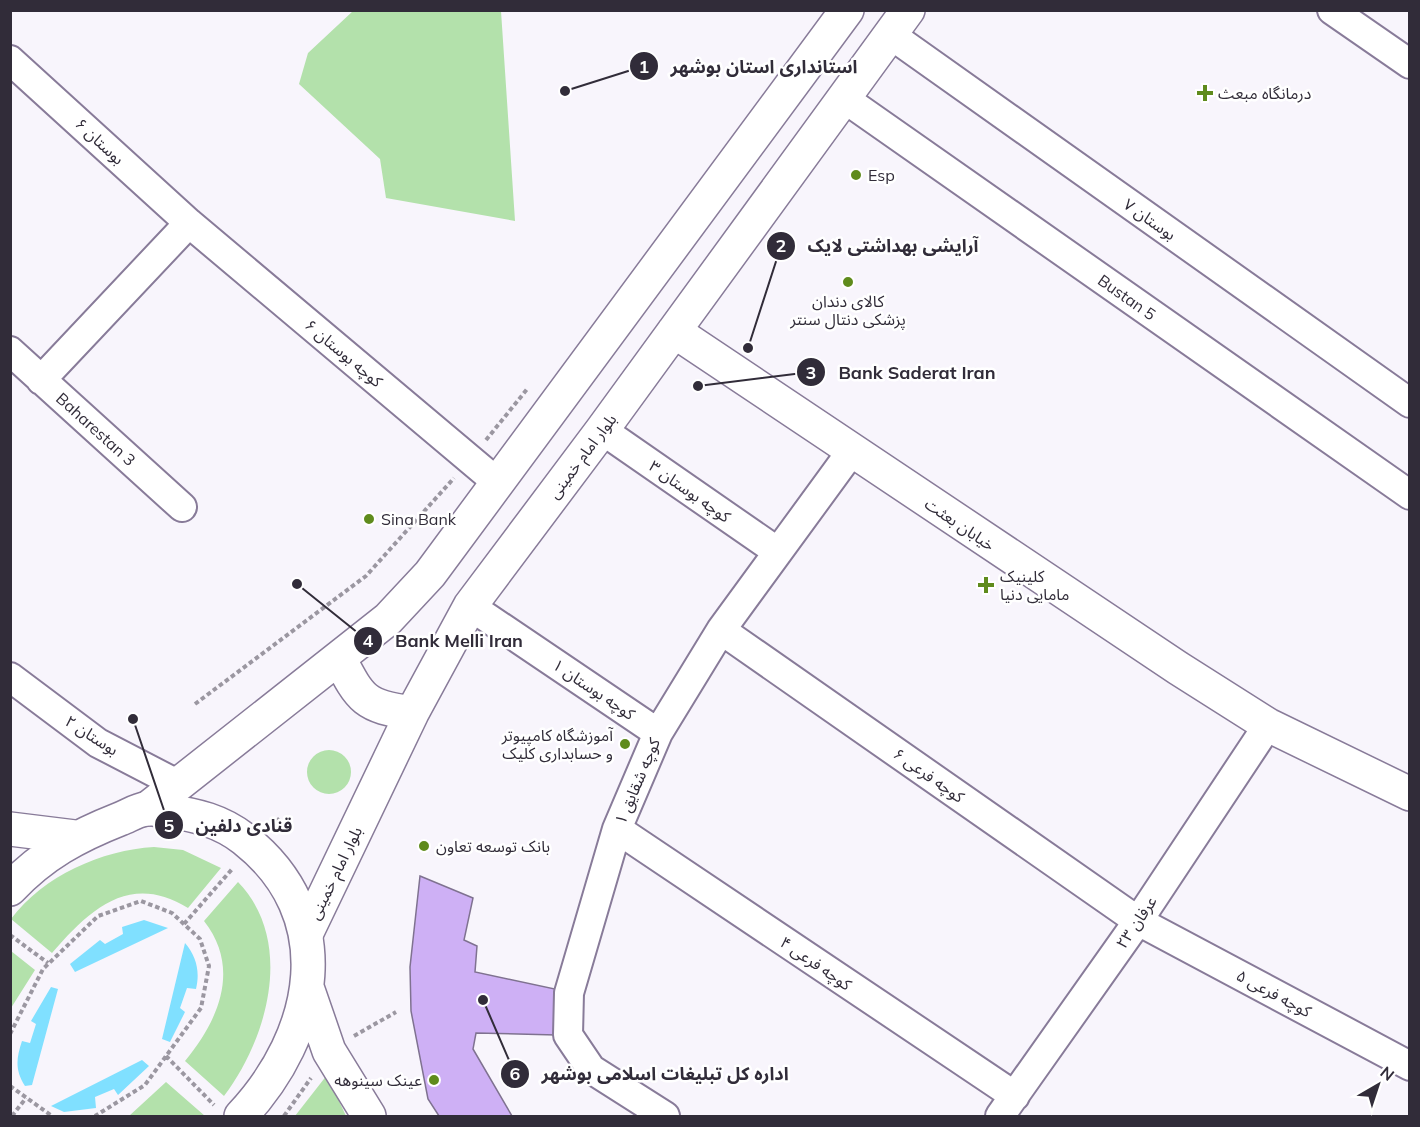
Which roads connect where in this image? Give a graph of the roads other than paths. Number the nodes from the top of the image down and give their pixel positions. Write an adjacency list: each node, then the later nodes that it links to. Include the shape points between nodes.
1 (847, 10): 14 (street)
2 (1332, 10): 5 (street)
3 (899, 23): 6 (street, بلوار امام خمینی); 11 (street, بوستان ۷)
4 (10, 60): 7 (street, بوستان ۶)
5 (1410, 64)
6 (845, 99): 8 (street, بلوار امام خمینی); 15 (street, Bustan 5)
7 (189, 223): 10 (street); 14 (street, کوچه بوستان ۶)
8 (674, 331): 12 (street, بلوار امام خمینی); 13 (street, خیابان بعثت)
9 (10, 351): 10 (street, Baharestan 3)
10 (41, 380): 16 (street, Baharestan 3)
11 (1410, 403)
12 (602, 430): 17 (street, کوچه بوستان ۳); 18 (street, بلوار امام خمینی)
13 (851, 452): 17 (street, کوچه شقایق ۱); 23 (street, خیابان بعثت)
14 (498, 483): 20 (street, via 430,574 388,619)
15 (1410, 495)
16 (182, 507)
17 (778, 552): 19 (street, کوچه شقایق ۱)
18 (470, 606): 22 (street, بلوار امام خمینی); 24 (street, کوچه بوستان ۱)
19 (721, 630): 24 (street, کوچه شقایق ۱); 32 (street, کوچه فرعی ۶)
20 (339, 658): 22 (street, via 357,693 379,708); 25 (street)
21 (10, 676): 25 (street, بوستان ۲, via 98,743)
22 (412, 713): 33 (street, بلوار امام خمینی)
23 (1268, 725): 26 (street, خیابان بعثت); 32 (street, عرفان ۲۳)
24 (658, 733): 29 (street, کوچه شقایق ۱)
25 (179, 785): 27 (street)
26 (1410, 794)
27 (147, 808): 30 (street); 33 (street, via 199,816 239,835 267,857 291,891)
28 (10, 829): 30 (street)
29 (617, 829): 36 (street, کوچه فرعی ۴); 39 (street, کوچه شقایق ۱, via 569,993 568,1035 591,1069)
30 (75, 837): 31 (street)
31 (10, 889)
32 (1138, 921): 35 (street, کوچه فرعی ۵); 36 (street, عرفان ۲۳)
33 (307, 932): 34 (street)
34 (308, 990): 37 (street, via 286,1056); 38 (street, via 329,1051)
35 (1410, 1066)
36 (1007, 1106)
37 (230, 1113)
38 (369, 1116)
39 (665, 1116)

